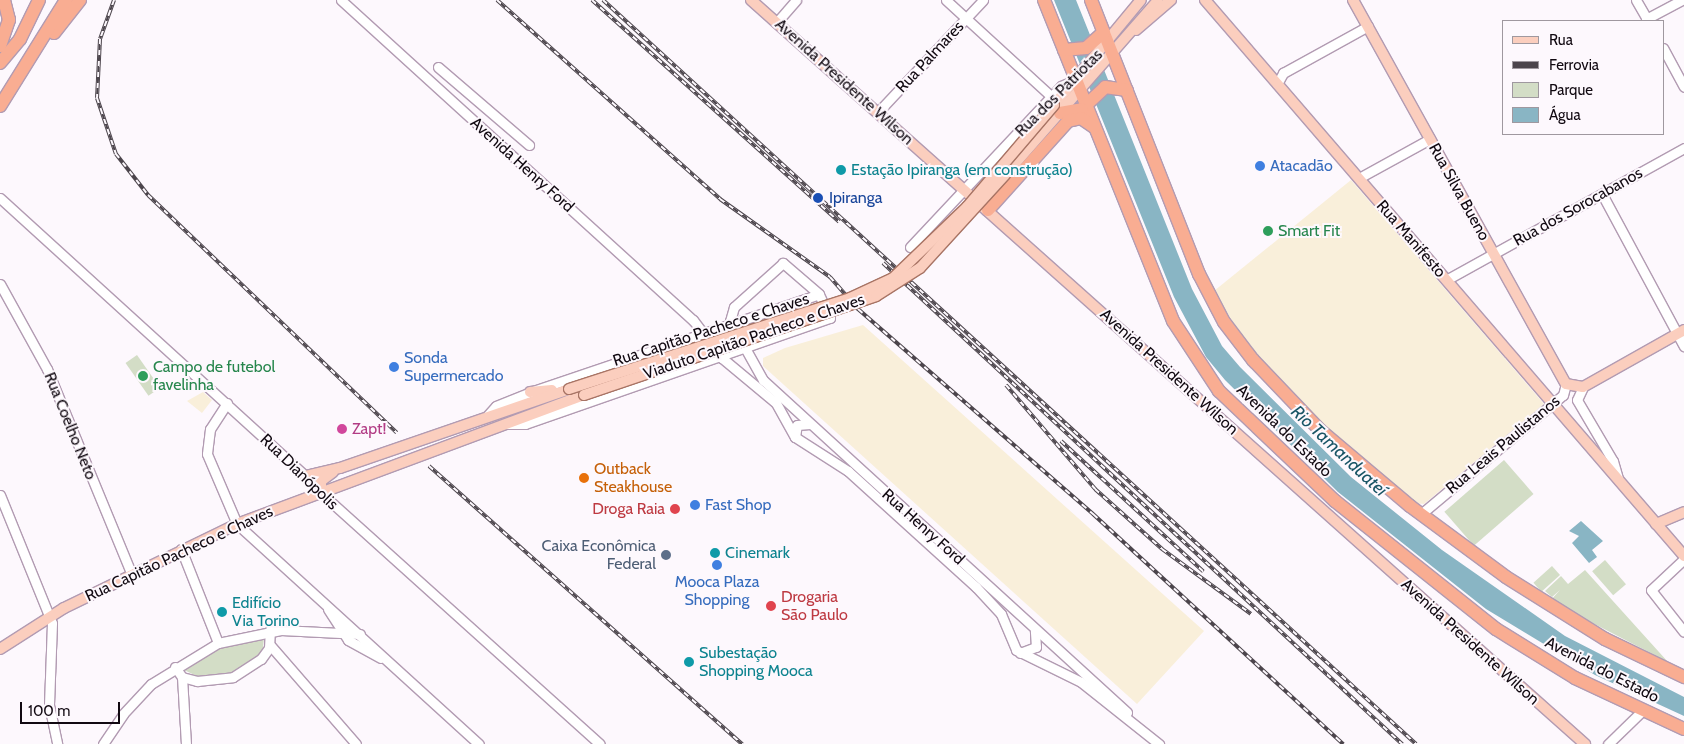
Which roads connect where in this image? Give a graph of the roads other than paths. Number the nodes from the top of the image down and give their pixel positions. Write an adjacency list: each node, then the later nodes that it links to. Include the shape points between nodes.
1 (4, 0): 26 (highway, via 9,15)
2 (38, 0): 30 (highway, via 20,39)
3 (66, 0): 32 (highway)
4 (80, 0): 32 (highway)
5 (341, 0): 56 (street, Avenida Henry Ford)
6 (751, 0): 22 (main road, Avenida Presidente Wilson)
7 (796, 0): 22 (street)
8 (946, 0): 20 (street)
9 (976, 0): 20 (street)
10 (983, 0): 20 (street, Rua Palmares)
11 (1044, 0): 28 (highway, Avenida do Estado)
12 (1091, 0): 27 (highway, Avenida do Estado)
13 (1141, 0): 27 (main road, Rua dos Patriotas)
14 (1158, 0): 25 (main road, Rua dos Patriotas)
15 (1171, 0): 25 (main road, via 1145,26)
16 (1205, 0): 33 (main road, Rua Manifesto)
17 (1353, 0): 24 (main road, Rua Silva Bueno)
18 (1636, 0): 21 (street)
19 (1681, 0): 21 (street)
20 (964, 17): 37 (street); 40 (street, Rua Palmares)
21 (1647, 20)
22 (777, 22): 40 (main road, Avenida Presidente Wilson)
23 (0, 24): 26 (street)
24 (1368, 26): 33 (street, via 1284,73); 42 (main road, Rua Silva Bueno)
25 (1131, 33): 27 (main road, Rua dos Patriotas)
26 (3, 42)
27 (1108, 43): 28 (highway, via 1083,50); 34 (main road, Rua dos Patriotas); 36 (highway, Avenida do Estado)
28 (1064, 50): 34 (highway, Avenida do Estado)
29 (1664, 50): 35 (street)
30 (0, 64)
31 (438, 67): 43 (street)
32 (25, 68): 38 (highway)
33 (1277, 84): 45 (main road, Rua Manifesto)
34 (1078, 85): 37 (main road, Viaduto Capitão Pacheco e Chaves); 39 (highway, Avenida do Estado)
35 (1684, 87)
36 (1127, 90): 39 (highway, via 1105,88); 81 (highway, Avenida do Estado, via 1182,232 1224,322 1296,409)
37 (1056, 105): 39 (highway); 46 (street, Rua dos Patriotas); 63 (main road, Viaduto Capitão Pacheco e Chaves, bridge, via 914,262 887,282); 65 (main road, Viaduto Capitão Pacheco e Chaves, bridge, via 938,251 899,284 857,304)
38 (0, 106)
39 (1086, 107): 41 (highway, Avenida do Estado)
40 (877, 113): 46 (main road, Avenida Presidente Wilson)
41 (1094, 127): 49 (highway, via 1081,118 1068,120); 102 (highway, Avenida do Estado, via 1173,321 1219,391 1300,470 1444,590 1542,659)
42 (1430, 139): 45 (street); 51 (main road, Rua Silva Bueno)
43 (529, 145)
44 (1684, 148): 47 (street, Rua dos Sorocabanos)
45 (1359, 178): 52 (main road, Rua Manifesto)
46 (966, 190): 49 (main road, Avenida Presidente Wilson); 50 (street, Rua dos Patriotas)
47 (1602, 194): 51 (street, Rua dos Sorocabanos); 57 (street)
48 (0, 198): 67 (street, Rua Dianópolis)
49 (988, 210): 112 (main road, Avenida Presidente Wilson)
50 (910, 247)
51 (1494, 254): 52 (street, Rua dos Sorocabanos); 61 (main road, Rua Silva Bueno)
52 (1446, 280): 69 (main road, Rua Manifesto)
53 (0, 284): 86 (street, Rua Coelho Neto, via 47,369)
54 (819, 294): 55 (street, Rua Capitão Pacheco e Chaves); 55 (street, via 781,263 734,307); 59 (street, Rua Capitão Pacheco e Chaves, via 829,320)
55 (730, 321): 56 (street, Rua Capitão Pacheco e Chaves); 59 (street, Rua Henry Ford)
56 (701, 330): 60 (street); 64 (street, Rua Capitão Pacheco e Chaves)
57 (1681, 332): 58 (street); 62 (main road)
58 (1684, 346)
59 (747, 348): 60 (street, Rua Capitão Pacheco e Chaves); 70 (street, Rua Henry Ford, via 757,375)
60 (722, 358): 71 (street, Rua Capitão Pacheco e Chaves, via 525,424); 72 (street, via 773,400)
61 (1566, 384): 62 (main road, Rua Leais Paulistanos); 69 (street, Rua Leais Paulistanos, via 1563,395)
62 (1582, 387): 66 (street, Rua Leais Paulistanos)
63 (569, 389): 64 (main road); 68 (main road, Rua Capitão Pacheco e Chaves)
64 (530, 392): 68 (street, Rua Capitão Pacheco e Chaves)
65 (584, 395): 71 (main road, Rua Capitão Pacheco e Chaves)
66 (1578, 402): 77 (street, Rua Manifesto, via 1613,461)
67 (227, 403): 76 (street, Rua Dianópolis); 83 (street, via 210,429 206,454)
68 (513, 403): 71 (main road, via 512,417); 73 (main road, Rua Capitão Pacheco e Chaves)
69 (1552, 403): 77 (main road, Rua Manifesto); 81 (street, Rua Leais Paulistanos)
70 (810, 424): 72 (street, via 797,425); 90 (street, Rua Henry Ford)
71 (502, 425): 74 (main road, Rua Capitão Pacheco e Chaves)
72 (795, 437): 97 (street, via 848,471 976,587 1001,614)
73 (400, 447): 74 (main road); 75 (main road, Rua Capitão Pacheco e Chaves)
74 (402, 462): 78 (main road, Rua Capitão Pacheco e Chaves)
75 (340, 468): 76 (main road, Rua Capitão Pacheco e Chaves); 78 (main road, via 322,479)
76 (305, 476): 78 (main road, Rua Dianópolis)
77 (1618, 479): 82 (main road, Rua Manifesto)
78 (321, 493): 83 (main road, Rua Capitão Pacheco e Chaves); 110 (street, Rua Dianópolis)
79 (0, 495): 88 (street)
80 (1684, 512): 82 (main road)
81 (1421, 514): 100 (highway, Avenida do Estado, via 1556,610)
82 (1660, 523): 85 (main road, via 1666,536)
83 (237, 524): 84 (main road, Rua Capitão Pacheco e Chaves); 87 (street)
84 (181, 549): 86 (main road, Rua Capitão Pacheco e Chaves); 94 (street)
85 (1684, 557): 92 (street, via 1651,590)
86 (131, 573): 88 (main road, Rua Capitão Pacheco e Chaves)
87 (328, 609): 91 (street); 93 (street)
88 (50, 615): 96 (main road, Rua Capitão Pacheco e Chaves); 105 (street, via 49,705)
89 (270, 630): 91 (street); 94 (street); 95 (street)
90 (1034, 630): 97 (street, via 1036,647); 103 (street, Rua Henry Ford)
91 (340, 632): 93 (street); 98 (street)
92 (1684, 632)
93 (360, 634): 98 (street)
94 (218, 643): 99 (street)
95 (270, 645): 101 (street, via 261,659 233,677 209,682); 108 (street)
96 (0, 649)
97 (1020, 653): 103 (street, via 1069,674)
98 (385, 661): 109 (street)
99 (175, 667): 101 (street); 106 (street, via 138,696)
100 (1684, 677)
101 (182, 678): 107 (street)
102 (1642, 710): 104 (highway, Avenida do Estado); 113 (street)
103 (1134, 721): 111 (street)
104 (1684, 729)
105 (57, 744)
106 (104, 744)
107 (186, 744)
108 (356, 744)
109 (479, 744)
110 (600, 744)
111 (1159, 744)
112 (1585, 744)
113 (1608, 744)

